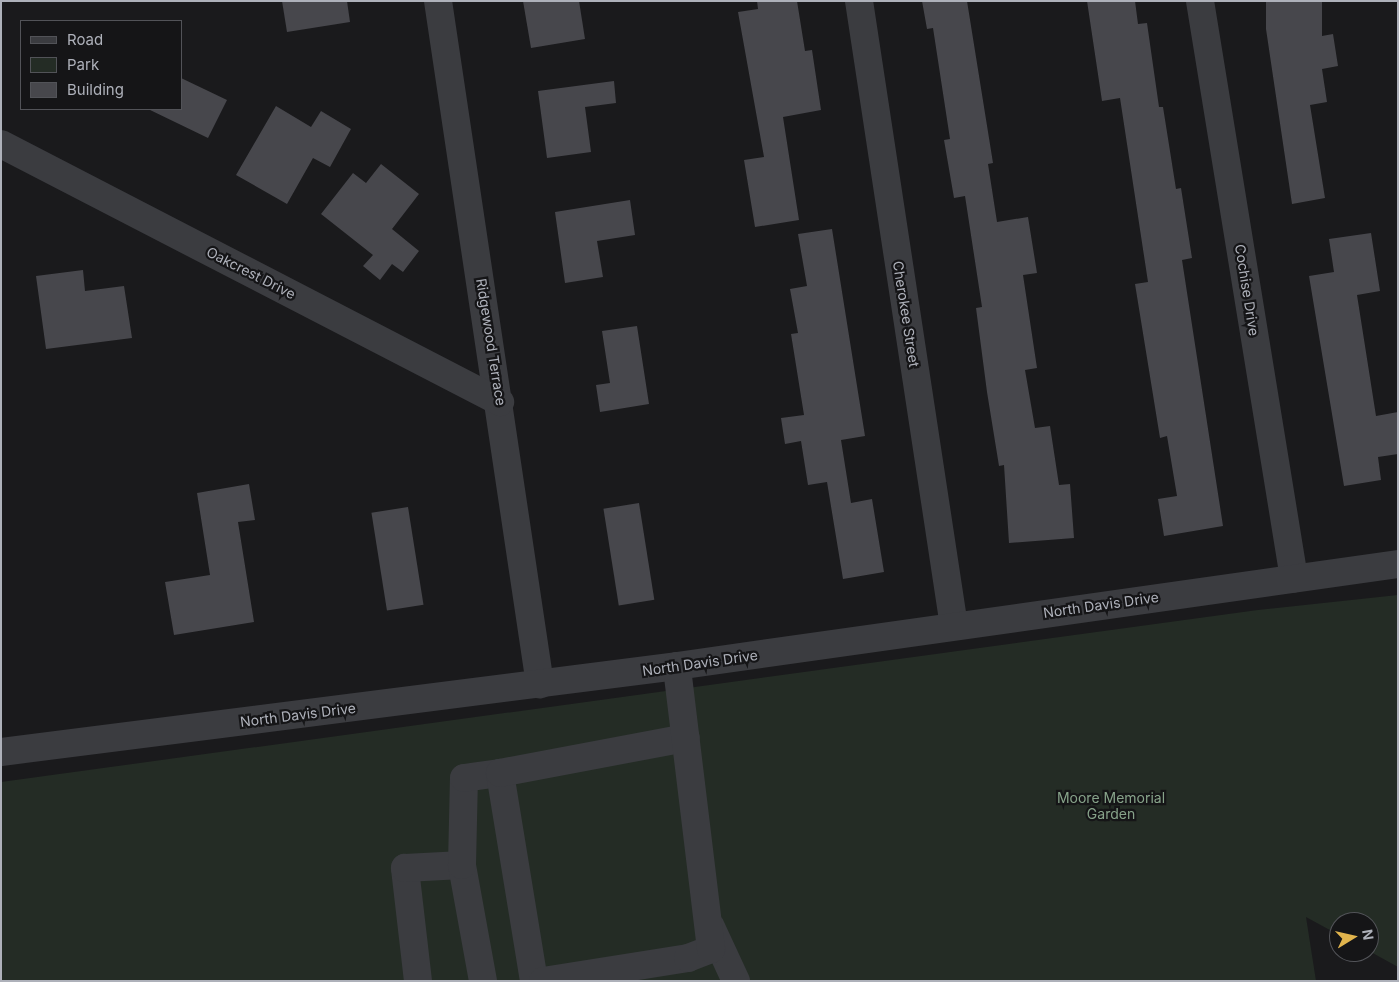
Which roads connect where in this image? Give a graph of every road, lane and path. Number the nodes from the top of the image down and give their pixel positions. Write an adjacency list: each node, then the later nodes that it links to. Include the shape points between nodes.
1 (438, 1): 5 (street, Ridgewood Terrace)
2 (859, 1): 8 (street, Cherokee Street)
3 (1200, 1): 7 (street, Cochise Drive)
4 (1, 144): 5 (street, Oakcrest Drive)
5 (500, 402): 10 (street, Ridgewood Terrace)
6 (1398, 564): 7 (street, North Davis Drive)
7 (1294, 578): 8 (street, North Davis Drive)
8 (954, 626): 9 (street, North Davis Drive)
9 (677, 666): 10 (street, North Davis Drive); 11 (street)
10 (540, 684): 12 (street, North Davis Drive)
11 (686, 738): 13 (street); 15 (street)
12 (1, 752)
13 (500, 773): 14 (street, via 464,778); 18 (street)
14 (462, 865): 16 (street, via 405,868); 17 (street)
15 (710, 923): 19 (street, via 711,949 688,958); 20 (street)
16 (418, 981)
17 (483, 981)
18 (534, 981)
19 (543, 981)
20 (736, 981)

